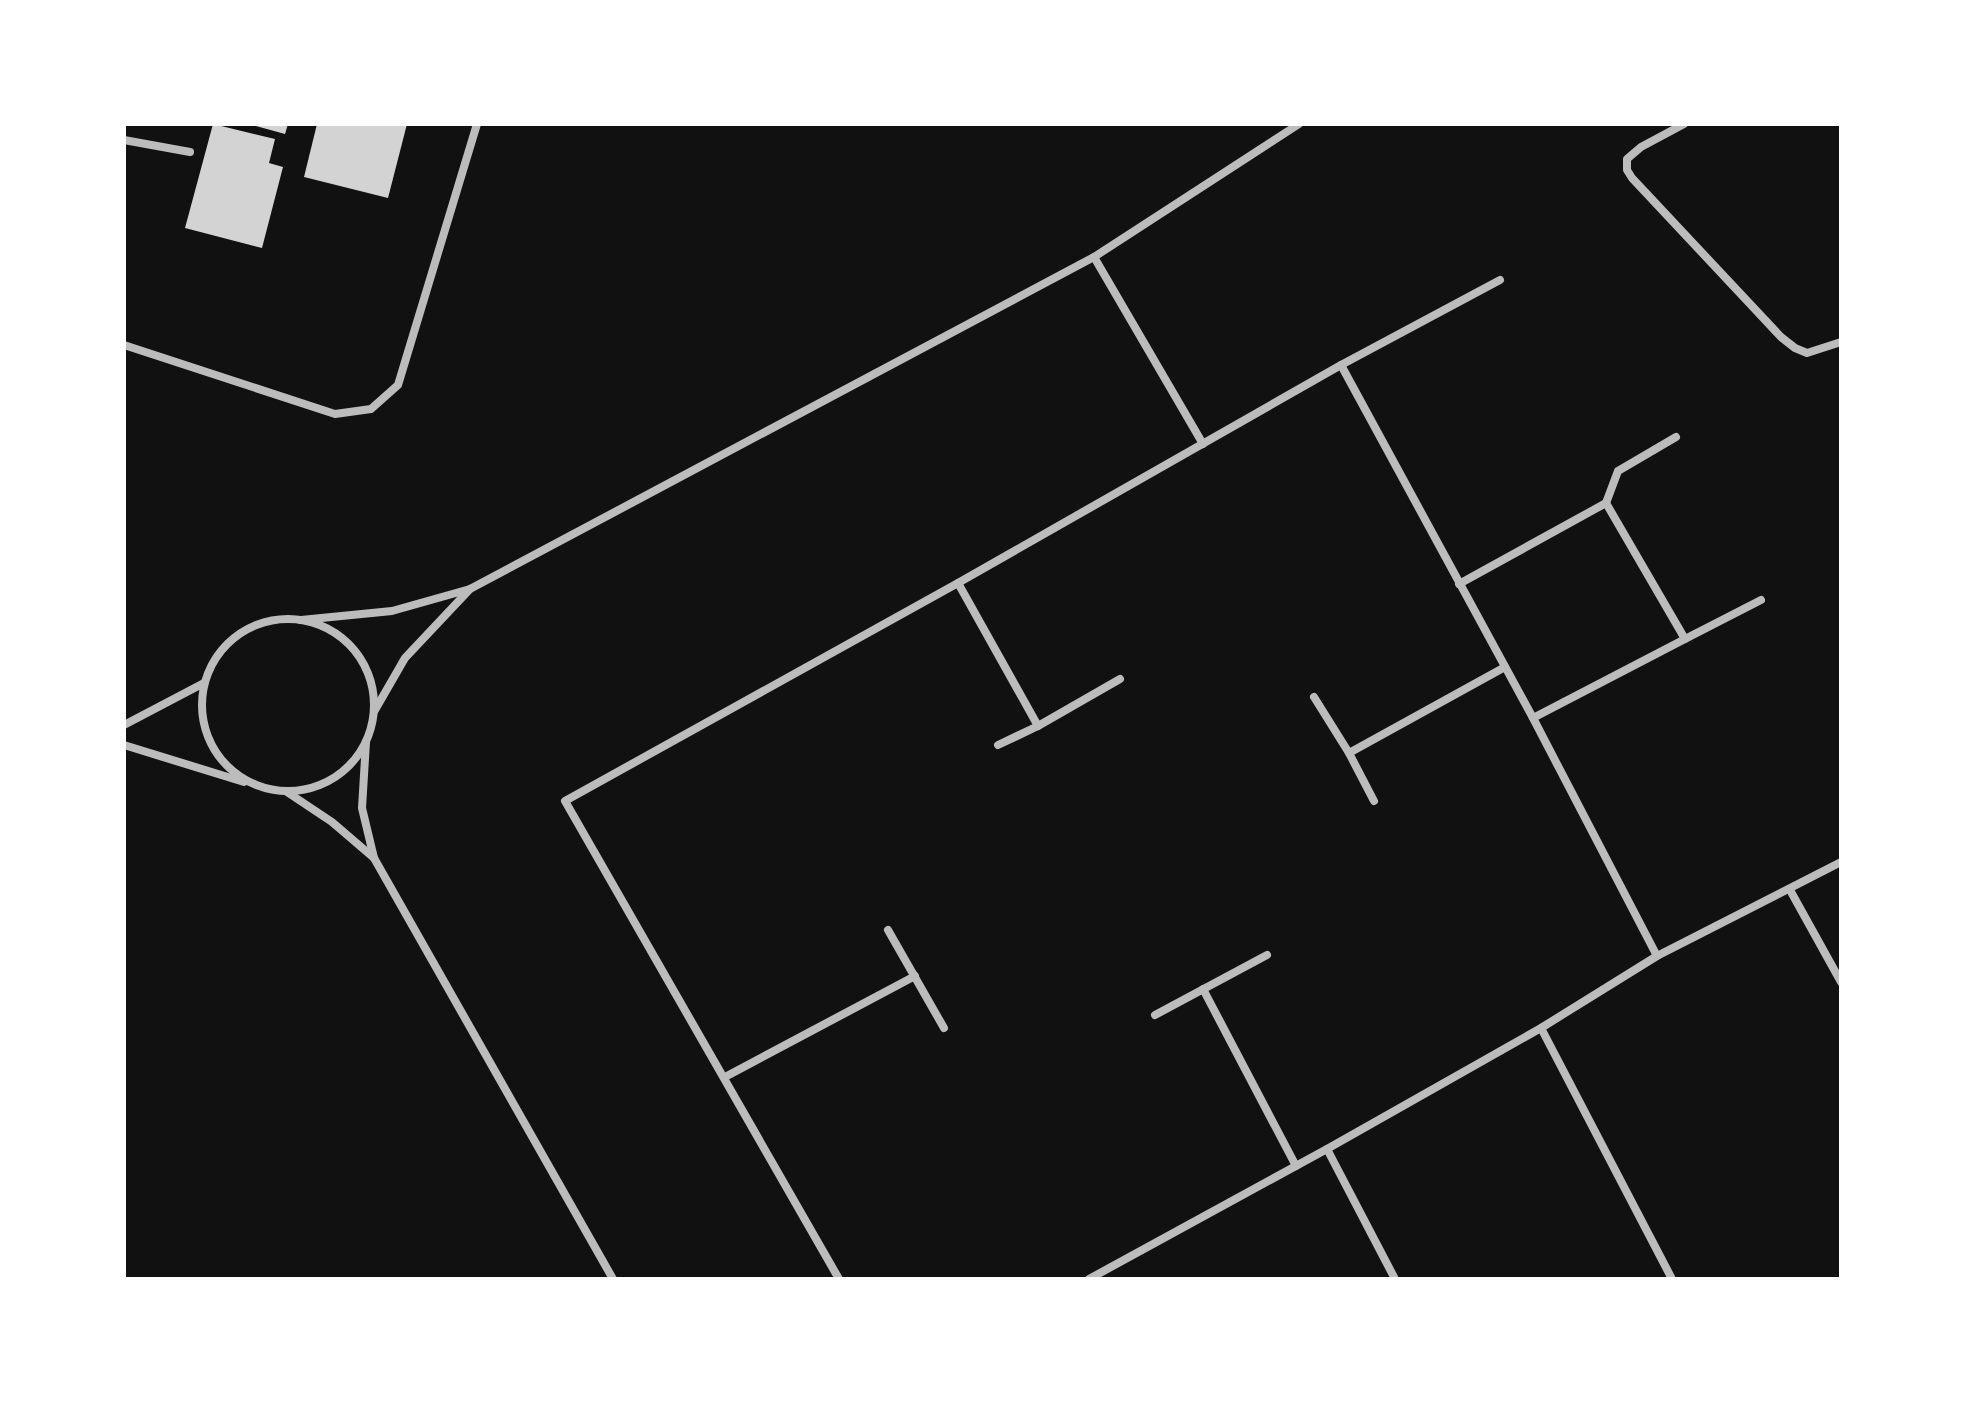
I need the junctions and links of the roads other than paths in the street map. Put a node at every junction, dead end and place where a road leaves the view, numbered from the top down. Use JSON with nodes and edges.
{"nodes":[{"id":1,"x":477,"y":124,"type":"edge"},
{"id":2,"x":1299,"y":124,"type":"edge"},
{"id":3,"x":1684,"y":124,"type":"edge"},
{"id":4,"x":124,"y":140,"type":"edge"},
{"id":5,"x":190,"y":152,"type":"dead end"},
{"id":6,"x":1094,"y":257,"type":"junction"},
{"id":7,"x":1500,"y":280,"type":"dead end"},
{"id":8,"x":1841,"y":342,"type":"edge"},
{"id":9,"x":124,"y":345,"type":"edge"},
{"id":10,"x":1341,"y":365,"type":"junction"},
{"id":11,"x":1676,"y":437,"type":"dead end"},
{"id":12,"x":1203,"y":444,"type":"junction"},
{"id":13,"x":1606,"y":503,"type":"junction"},
{"id":14,"x":958,"y":583,"type":"junction"},
{"id":15,"x":1459,"y":584,"type":"junction"},
{"id":16,"x":470,"y":589,"type":"junction"},
{"id":17,"x":1761,"y":600,"type":"dead end"},
{"id":18,"x":301,"y":620,"type":"junction"},
{"id":19,"x":1685,"y":639,"type":"junction"},
{"id":20,"x":1505,"y":667,"type":"junction"},
{"id":21,"x":1120,"y":679,"type":"dead end"},
{"id":22,"x":204,"y":683,"type":"junction"},
{"id":23,"x":1314,"y":697,"type":"dead end"},
{"id":24,"x":374,"y":710,"type":"junction"},
{"id":25,"x":1533,"y":718,"type":"junction"},
{"id":26,"x":124,"y":725,"type":"edge"},
{"id":27,"x":1038,"y":726,"type":"junction"},
{"id":28,"x":366,"y":742,"type":"junction"},
{"id":29,"x":124,"y":745,"type":"edge"},
{"id":30,"x":998,"y":745,"type":"dead end"},
{"id":31,"x":1349,"y":753,"type":"junction"},
{"id":32,"x":256,"y":786,"type":"junction"},
{"id":33,"x":287,"y":792,"type":"junction"},
{"id":34,"x":1374,"y":801,"type":"dead end"},
{"id":35,"x":374,"y":858,"type":"junction"},
{"id":36,"x":1841,"y":862,"type":"edge"},
{"id":37,"x":1790,"y":890,"type":"junction"},
{"id":38,"x":888,"y":930,"type":"dead end"},
{"id":39,"x":1267,"y":955,"type":"dead end"},
{"id":40,"x":1657,"y":956,"type":"junction"},
{"id":41,"x":915,"y":976,"type":"junction"},
{"id":42,"x":1841,"y":982,"type":"edge"},
{"id":43,"x":1203,"y":989,"type":"junction"},
{"id":44,"x":1155,"y":1015,"type":"dead end"},
{"id":45,"x":944,"y":1028,"type":"dead end"},
{"id":46,"x":1541,"y":1028,"type":"junction"},
{"id":47,"x":725,"y":1077,"type":"junction"},
{"id":48,"x":1327,"y":1149,"type":"junction"},
{"id":49,"x":1296,"y":1166,"type":"junction"},
{"id":50,"x":1109,"y":1269,"type":"junction"},
{"id":51,"x":613,"y":1279,"type":"edge"},
{"id":52,"x":839,"y":1279,"type":"edge"},
{"id":53,"x":1089,"y":1279,"type":"edge"},
{"id":54,"x":1115,"y":1279,"type":"edge"},
{"id":55,"x":1395,"y":1279,"type":"edge"},
{"id":56,"x":1672,"y":1279,"type":"edge"}],
"edges":[{"from":1,"to":9,"type":"street"},
{"from":2,"to":6,"type":"street"},
{"from":3,"to":8,"type":"street"},
{"from":4,"to":5,"type":"street"},
{"from":6,"to":12,"type":"street"},
{"from":6,"to":16,"type":"street"},
{"from":7,"to":10,"type":"street"},
{"from":10,"to":12,"type":"street"},
{"from":10,"to":15,"type":"street"},
{"from":11,"to":13,"type":"street"},
{"from":12,"to":14,"type":"street"},
{"from":13,"to":15,"type":"street"},
{"from":13,"to":19,"type":"street"},
{"from":14,"to":27,"type":"street"},
{"from":14,"to":47,"type":"street"},
{"from":15,"to":20,"type":"street"},
{"from":16,"to":18,"type":"street"},
{"from":16,"to":24,"type":"street"},
{"from":17,"to":19,"type":"street"},
{"from":18,"to":22,"type":"street"},
{"from":18,"to":24,"type":"street"},
{"from":19,"to":25,"type":"street"},
{"from":20,"to":25,"type":"street"},
{"from":20,"to":31,"type":"street"},
{"from":21,"to":27,"type":"street"},
{"from":22,"to":26,"type":"street"},
{"from":22,"to":32,"type":"street"},
{"from":23,"to":31,"type":"street"},
{"from":24,"to":28,"type":"street"},
{"from":25,"to":40,"type":"street"},
{"from":27,"to":30,"type":"street"},
{"from":28,"to":33,"type":"street"},
{"from":28,"to":35,"type":"street"},
{"from":29,"to":32,"type":"street"},
{"from":31,"to":34,"type":"street"},
{"from":32,"to":33,"type":"street"},
{"from":33,"to":35,"type":"street"},
{"from":35,"to":51,"type":"street"},
{"from":36,"to":37,"type":"street"},
{"from":37,"to":40,"type":"street"},
{"from":37,"to":42,"type":"street"},
{"from":38,"to":41,"type":"street"},
{"from":39,"to":43,"type":"street"},
{"from":40,"to":46,"type":"street"},
{"from":41,"to":45,"type":"street"},
{"from":41,"to":47,"type":"street"},
{"from":43,"to":44,"type":"street"},
{"from":43,"to":49,"type":"street"},
{"from":46,"to":48,"type":"street"},
{"from":46,"to":56,"type":"street"},
{"from":47,"to":52,"type":"street"},
{"from":48,"to":49,"type":"street"},
{"from":48,"to":55,"type":"street"},
{"from":49,"to":50,"type":"street"},
{"from":50,"to":53,"type":"street"},
{"from":50,"to":54,"type":"street"}]}
